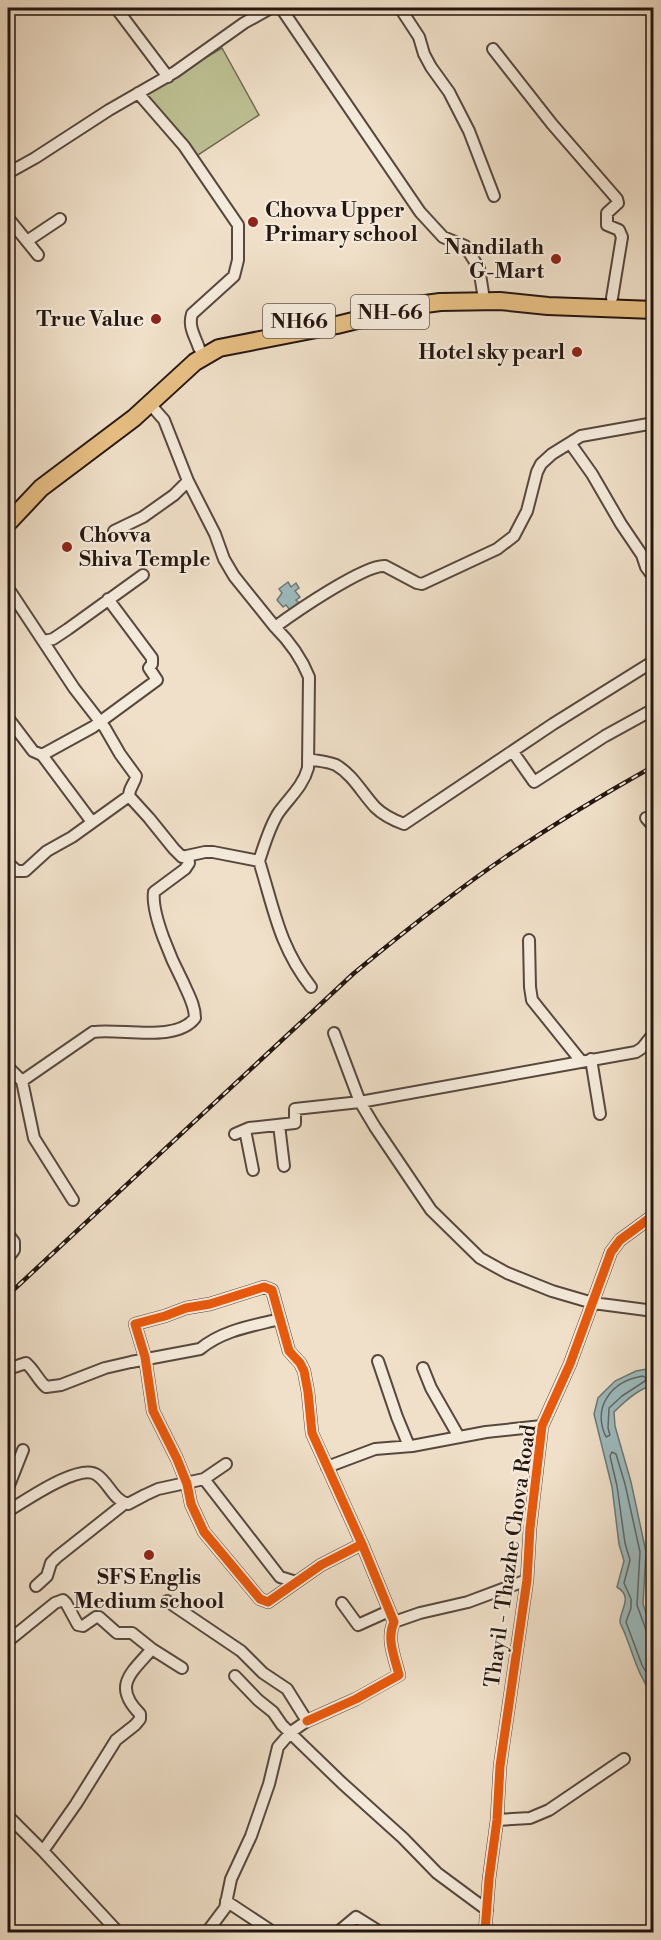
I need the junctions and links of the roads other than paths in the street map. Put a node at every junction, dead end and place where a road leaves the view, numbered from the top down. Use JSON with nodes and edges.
{"nodes":[{"id":1,"x":116,"y":8,"type":"edge"},
{"id":2,"x":271,"y":8,"type":"edge"},
{"id":3,"x":281,"y":8,"type":"edge"},
{"id":4,"x":400,"y":8,"type":"edge"},
{"id":5,"x":494,"y":49,"type":"dead end"},
{"id":6,"x":168,"y":77,"type":"junction"},
{"id":7,"x":138,"y":93,"type":"junction"},
{"id":8,"x":8,"y":173,"type":"edge"},
{"id":9,"x":494,"y":196,"type":"dead end"},
{"id":10,"x":8,"y":218,"type":"edge"},
{"id":11,"x":60,"y":219,"type":"dead end"},
{"id":12,"x":27,"y":242,"type":"junction"},
{"id":13,"x":38,"y":255,"type":"dead end"},
{"id":14,"x":483,"y":294,"type":"junction"},
{"id":15,"x":612,"y":298,"type":"junction"},
{"id":16,"x":654,"y":299,"type":"edge"},
{"id":17,"x":654,"y":310,"type":"edge"},
{"id":18,"x":199,"y":348,"type":"junction"},
{"id":19,"x":147,"y":402,"type":"junction"},
{"id":20,"x":654,"y":423,"type":"edge"},
{"id":21,"x":570,"y":443,"type":"junction"},
{"id":22,"x":188,"y":481,"type":"junction"},
{"id":23,"x":8,"y":513,"type":"edge"},
{"id":24,"x":8,"y":523,"type":"edge"},
{"id":25,"x":114,"y":531,"type":"dead end"},
{"id":26,"x":143,"y":575,"type":"dead end"},
{"id":27,"x":654,"y":578,"type":"edge"},
{"id":28,"x":8,"y":588,"type":"edge"},
{"id":29,"x":108,"y":599,"type":"junction"},
{"id":30,"x":275,"y":627,"type":"junction"},
{"id":31,"x":44,"y":641,"type":"junction"},
{"id":32,"x":654,"y":661,"type":"edge"},
{"id":33,"x":654,"y":709,"type":"edge"},
{"id":34,"x":8,"y":718,"type":"edge"},
{"id":35,"x":100,"y":722,"type":"junction"},
{"id":36,"x":513,"y":752,"type":"junction"},
{"id":37,"x":42,"y":755,"type":"junction"},
{"id":38,"x":308,"y":759,"type":"junction"},
{"id":39,"x":129,"y":796,"type":"junction"},
{"id":40,"x":92,"y":822,"type":"junction"},
{"id":41,"x":188,"y":857,"type":"junction"},
{"id":42,"x":259,"y":861,"type":"junction"},
{"id":43,"x":10,"y":870,"type":"edge"},
{"id":44,"x":529,"y":940,"type":"dead end"},
{"id":45,"x":311,"y":987,"type":"dead end"},
{"id":46,"x":334,"y":1033,"type":"dead end"},
{"id":47,"x":654,"y":1033,"type":"edge"},
{"id":48,"x":586,"y":1060,"type":"junction"},
{"id":49,"x":8,"y":1067,"type":"edge"},
{"id":50,"x":22,"y":1081,"type":"junction"},
{"id":51,"x":360,"y":1102,"type":"junction"},
{"id":52,"x":600,"y":1114,"type":"dead end"},
{"id":53,"x":279,"y":1125,"type":"junction"},
{"id":54,"x":284,"y":1166,"type":"dead end"},
{"id":55,"x":253,"y":1170,"type":"dead end"},
{"id":56,"x":73,"y":1200,"type":"dead end"},
{"id":57,"x":654,"y":1215,"type":"edge"},
{"id":58,"x":8,"y":1234,"type":"edge"},
{"id":59,"x":8,"y":1258,"type":"edge"},
{"id":60,"x":593,"y":1304,"type":"junction"},
{"id":61,"x":654,"y":1311,"type":"edge"},
{"id":62,"x":280,"y":1319,"type":"junction"},
{"id":63,"x":145,"y":1360,"type":"junction"},
{"id":64,"x":378,"y":1361,"type":"dead end"},
{"id":65,"x":423,"y":1368,"type":"dead end"},
{"id":66,"x":8,"y":1369,"type":"edge"},
{"id":67,"x":542,"y":1426,"type":"junction"},
{"id":68,"x":459,"y":1437,"type":"junction"},
{"id":69,"x":409,"y":1446,"type":"junction"},
{"id":70,"x":23,"y":1450,"type":"dead end"},
{"id":71,"x":226,"y":1464,"type":"dead end"},
{"id":72,"x":327,"y":1467,"type":"junction"},
{"id":73,"x":204,"y":1479,"type":"junction"},
{"id":74,"x":187,"y":1484,"type":"junction"},
{"id":75,"x":8,"y":1488,"type":"edge"},
{"id":76,"x":124,"y":1504,"type":"junction"},
{"id":77,"x":8,"y":1511,"type":"edge"},
{"id":78,"x":362,"y":1544,"type":"junction"},
{"id":79,"x":527,"y":1580,"type":"junction"},
{"id":80,"x":296,"y":1582,"type":"junction"},
{"id":81,"x":36,"y":1586,"type":"dead end"},
{"id":82,"x":167,"y":1601,"type":"dead end"},
{"id":83,"x":342,"y":1603,"type":"dead end"},
{"id":84,"x":389,"y":1611,"type":"junction"},
{"id":85,"x":394,"y":1622,"type":"junction"},
{"id":86,"x":8,"y":1641,"type":"edge"},
{"id":87,"x":152,"y":1649,"type":"junction"},
{"id":88,"x":182,"y":1668,"type":"dead end"},
{"id":89,"x":235,"y":1676,"type":"dead end"},
{"id":90,"x":308,"y":1721,"type":"junction"},
{"id":91,"x":291,"y":1732,"type":"junction"},
{"id":92,"x":624,"y":1759,"type":"dead end"},
{"id":93,"x":8,"y":1816,"type":"edge"},
{"id":94,"x":497,"y":1820,"type":"junction"},
{"id":95,"x":43,"y":1851,"type":"junction"},
{"id":96,"x":226,"y":1901,"type":"junction"},
{"id":97,"x":487,"y":1910,"type":"junction"},
{"id":98,"x":118,"y":1932,"type":"edge"},
{"id":99,"x":207,"y":1932,"type":"edge"},
{"id":100,"x":273,"y":1932,"type":"edge"},
{"id":101,"x":338,"y":1932,"type":"edge"},
{"id":102,"x":380,"y":1932,"type":"edge"},
{"id":103,"x":485,"y":1932,"type":"edge"}],
"edges":[{"from":1,"to":6,"type":"street"},
{"from":2,"to":6,"type":"street"},
{"from":3,"to":14,"type":"street"},
{"from":4,"to":9,"type":"street"},
{"from":5,"to":15,"type":"street"},
{"from":6,"to":7,"type":"street"},
{"from":7,"to":8,"type":"street"},
{"from":7,"to":18,"type":"street"},
{"from":10,"to":12,"type":"street"},
{"from":11,"to":12,"type":"street"},
{"from":12,"to":13,"type":"street"},
{"from":14,"to":15,"type":"highway","number":"NH66"},
{"from":14,"to":18,"type":"highway","number":"NH66"},
{"from":15,"to":16,"type":"highway","number":"NH66"},
{"from":17,"to":19,"type":"highway","number":"NH-66"},
{"from":18,"to":19,"type":"highway","number":"NH66"},
{"from":19,"to":22,"type":"street"},
{"from":19,"to":23,"type":"highway","number":"NH66"},
{"from":19,"to":24,"type":"highway","number":"NH-66"},
{"from":20,"to":21,"type":"street"},
{"from":21,"to":27,"type":"street"},
{"from":21,"to":30,"type":"street"},
{"from":22,"to":25,"type":"street"},
{"from":22,"to":30,"type":"street"},
{"from":26,"to":29,"type":"street"},
{"from":28,"to":31,"type":"street"},
{"from":29,"to":31,"type":"street"},
{"from":29,"to":35,"type":"street"},
{"from":30,"to":38,"type":"street"},
{"from":31,"to":35,"type":"street"},
{"from":32,"to":36,"type":"street"},
{"from":33,"to":36,"type":"street"},
{"from":34,"to":37,"type":"street"},
{"from":35,"to":37,"type":"street"},
{"from":35,"to":39,"type":"street"},
{"from":36,"to":38,"type":"street"},
{"from":37,"to":40,"type":"street"},
{"from":38,"to":42,"type":"street"},
{"from":39,"to":40,"type":"street"},
{"from":39,"to":41,"type":"street"},
{"from":40,"to":43,"type":"street"},
{"from":41,"to":42,"type":"street"},
{"from":41,"to":50,"type":"street"},
{"from":42,"to":45,"type":"street"},
{"from":44,"to":48,"type":"street"},
{"from":46,"to":51,"type":"street"},
{"from":47,"to":48,"type":"street"},
{"from":48,"to":51,"type":"street"},
{"from":48,"to":52,"type":"street"},
{"from":49,"to":50,"type":"street"},
{"from":50,"to":56,"type":"street"},
{"from":51,"to":53,"type":"street"},
{"from":51,"to":60,"type":"street"},
{"from":53,"to":54,"type":"street"},
{"from":53,"to":55,"type":"street"},
{"from":57,"to":60,"type":"street","name":"Thayil - Thazhe Chova Road"},
{"from":58,"to":59,"type":"street"},
{"from":60,"to":61,"type":"street"},
{"from":60,"to":67,"type":"street","name":"Thayil - Thazhe Chova Road"},
{"from":62,"to":63,"type":"street"},
{"from":62,"to":63,"type":"street"},
{"from":62,"to":72,"type":"street"},
{"from":63,"to":66,"type":"street"},
{"from":63,"to":74,"type":"street"},
{"from":64,"to":69,"type":"street"},
{"from":65,"to":68,"type":"street"},
{"from":67,"to":68,"type":"street"},
{"from":67,"to":79,"type":"street","name":"Thayil - Thazhe Chova Road"},
{"from":68,"to":69,"type":"street"},
{"from":69,"to":72,"type":"street"},
{"from":70,"to":75,"type":"street"},
{"from":71,"to":73,"type":"street"},
{"from":72,"to":78,"type":"street"},
{"from":73,"to":74,"type":"street"},
{"from":73,"to":80,"type":"street"},
{"from":74,"to":76,"type":"street"},
{"from":74,"to":80,"type":"street"},
{"from":76,"to":77,"type":"street"},
{"from":76,"to":81,"type":"street"},
{"from":78,"to":80,"type":"street"},
{"from":78,"to":84,"type":"street"},
{"from":79,"to":85,"type":"street"},
{"from":79,"to":94,"type":"street","name":"Thayil - Thazhe Chova Road"},
{"from":82,"to":90,"type":"street"},
{"from":83,"to":84,"type":"street"},
{"from":84,"to":85,"type":"street"},
{"from":85,"to":90,"type":"street"},
{"from":86,"to":87,"type":"street"},
{"from":87,"to":88,"type":"street"},
{"from":87,"to":95,"type":"street"},
{"from":89,"to":91,"type":"street"},
{"from":90,"to":91,"type":"street"},
{"from":91,"to":96,"type":"street"},
{"from":91,"to":97,"type":"street"},
{"from":92,"to":94,"type":"street"},
{"from":93,"to":95,"type":"street"},
{"from":94,"to":97,"type":"street","name":"Thayil - Thazhe Chova Road"},
{"from":95,"to":98,"type":"street"},
{"from":96,"to":99,"type":"street"},
{"from":96,"to":100,"type":"street"},
{"from":97,"to":103,"type":"street","name":"Thayil - Thazhe Chova Road"},
{"from":101,"to":102,"type":"street"}]}
